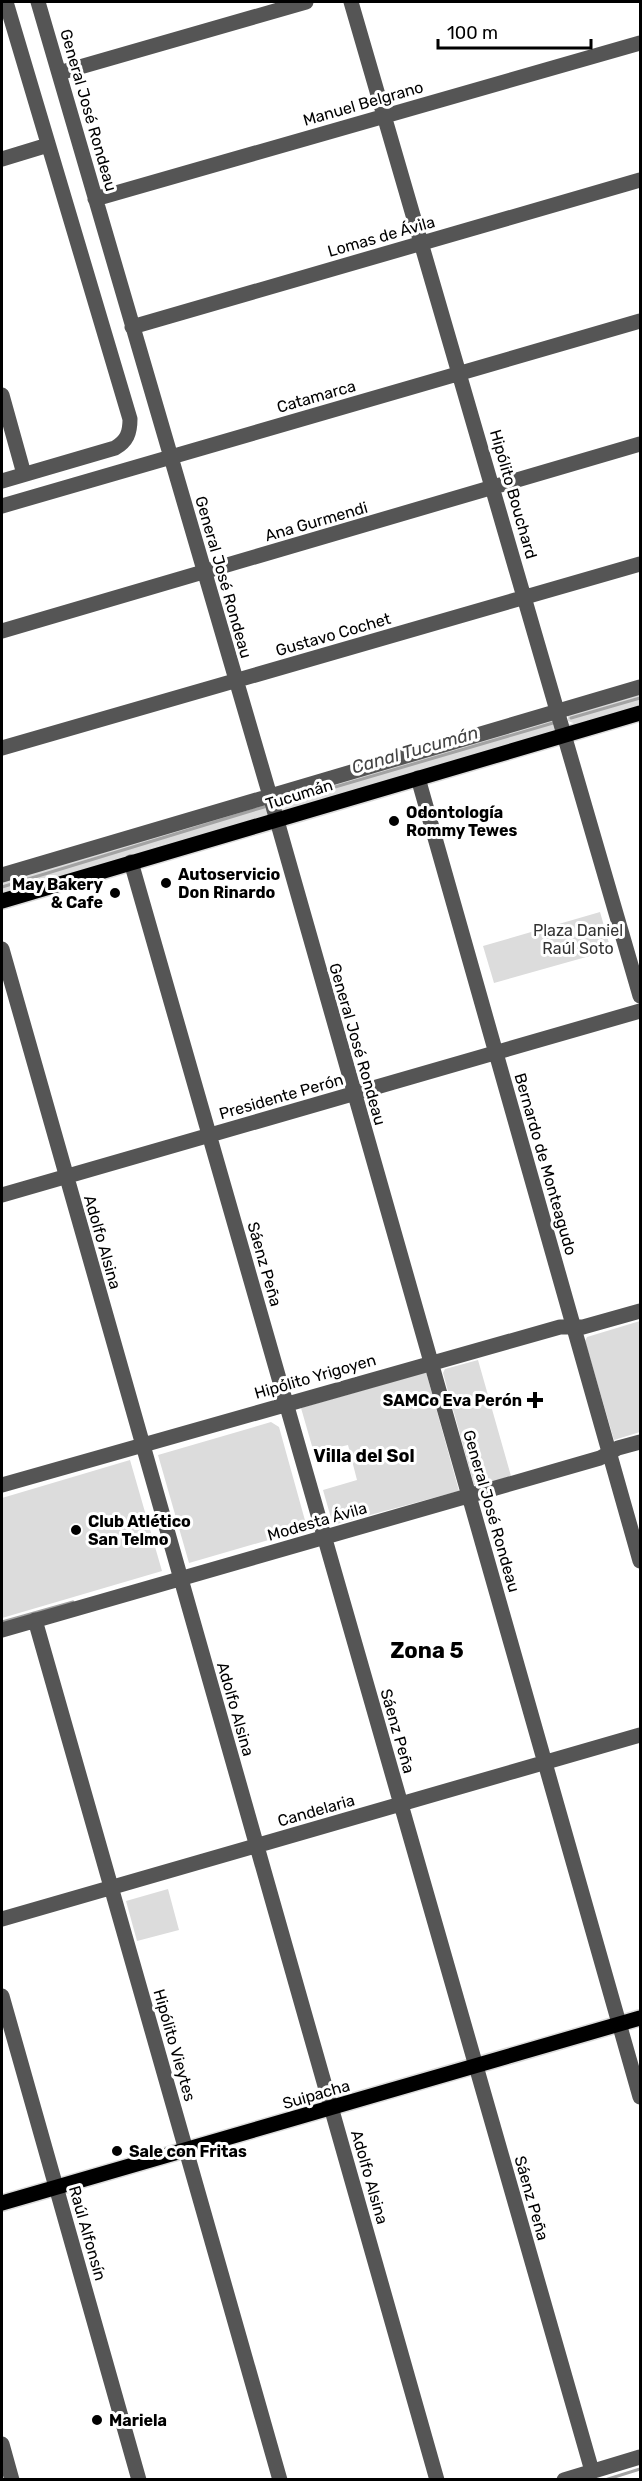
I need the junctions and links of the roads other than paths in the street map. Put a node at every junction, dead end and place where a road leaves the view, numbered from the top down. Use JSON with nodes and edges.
{"nodes":[{"id":1,"x":6,"y":2,"type":"edge"},
{"id":2,"x":38,"y":2,"type":"edge"},
{"id":3,"x":306,"y":2,"type":"edge"},
{"id":4,"x":351,"y":2,"type":"edge"},
{"id":5,"x":640,"y":43,"type":"edge"},
{"id":6,"x":59,"y":73,"type":"junction"},
{"id":7,"x":385,"y":116,"type":"junction"},
{"id":8,"x":48,"y":145,"type":"junction"},
{"id":9,"x":2,"y":159,"type":"edge"},
{"id":10,"x":640,"y":180,"type":"edge"},
{"id":11,"x":95,"y":199,"type":"junction"},
{"id":12,"x":422,"y":243,"type":"junction"},
{"id":13,"x":640,"y":321,"type":"edge"},
{"id":14,"x":132,"y":327,"type":"junction"},
{"id":15,"x":460,"y":373,"type":"junction"},
{"id":16,"x":2,"y":396,"type":"edge"},
{"id":17,"x":640,"y":444,"type":"edge"},
{"id":18,"x":170,"y":458,"type":"junction"},
{"id":19,"x":24,"y":474,"type":"junction"},
{"id":20,"x":2,"y":481,"type":"edge"},
{"id":21,"x":493,"y":488,"type":"junction"},
{"id":22,"x":2,"y":506,"type":"edge"},
{"id":23,"x":640,"y":564,"type":"edge"},
{"id":24,"x":204,"y":572,"type":"junction"},
{"id":25,"x":525,"y":597,"type":"junction"},
{"id":26,"x":2,"y":631,"type":"edge"},
{"id":27,"x":236,"y":681,"type":"junction"},
{"id":28,"x":640,"y":687,"type":"edge"},
{"id":29,"x":558,"y":712,"type":"junction"},
{"id":30,"x":640,"y":713,"type":"edge"},
{"id":31,"x":565,"y":734,"type":"junction"},
{"id":32,"x":2,"y":748,"type":"edge"},
{"id":33,"x":418,"y":778,"type":"junction"},
{"id":34,"x":270,"y":796,"type":"junction"},
{"id":35,"x":277,"y":820,"type":"junction"},
{"id":36,"x":131,"y":862,"type":"junction"},
{"id":37,"x":2,"y":875,"type":"edge"},
{"id":38,"x":2,"y":901,"type":"edge"},
{"id":39,"x":2,"y":949,"type":"edge"},
{"id":40,"x":640,"y":996,"type":"edge"},
{"id":41,"x":640,"y":1011,"type":"edge"},
{"id":42,"x":495,"y":1053,"type":"junction"},
{"id":43,"x":354,"y":1094,"type":"junction"},
{"id":44,"x":209,"y":1135,"type":"junction"},
{"id":45,"x":66,"y":1176,"type":"junction"},
{"id":46,"x":2,"y":1195,"type":"edge"},
{"id":47,"x":640,"y":1311,"type":"edge"},
{"id":48,"x":574,"y":1327,"type":"junction"},
{"id":49,"x":430,"y":1362,"type":"junction"},
{"id":50,"x":286,"y":1404,"type":"junction"},
{"id":51,"x":640,"y":1442,"type":"edge"},
{"id":52,"x":142,"y":1445,"type":"junction"},
{"id":53,"x":610,"y":1453,"type":"junction"},
{"id":54,"x":2,"y":1485,"type":"edge"},
{"id":55,"x":469,"y":1496,"type":"junction"},
{"id":56,"x":324,"y":1537,"type":"junction"},
{"id":57,"x":640,"y":1561,"type":"edge"},
{"id":58,"x":180,"y":1579,"type":"junction"},
{"id":59,"x":35,"y":1620,"type":"junction"},
{"id":60,"x":2,"y":1630,"type":"edge"},
{"id":61,"x":640,"y":1736,"type":"edge"},
{"id":62,"x":545,"y":1763,"type":"junction"},
{"id":63,"x":400,"y":1804,"type":"junction"},
{"id":64,"x":256,"y":1846,"type":"junction"},
{"id":65,"x":111,"y":1888,"type":"junction"},
{"id":66,"x":2,"y":1919,"type":"edge"},
{"id":67,"x":2,"y":1996,"type":"edge"},
{"id":68,"x":640,"y":2018,"type":"edge"},
{"id":69,"x":620,"y":2024,"type":"junction"},
{"id":70,"x":476,"y":2066,"type":"junction"},
{"id":71,"x":640,"y":2097,"type":"edge"},
{"id":72,"x":331,"y":2108,"type":"junction"},
{"id":73,"x":186,"y":2150,"type":"junction"},
{"id":74,"x":56,"y":2188,"type":"junction"},
{"id":75,"x":2,"y":2204,"type":"edge"},
{"id":76,"x":2,"y":2444,"type":"edge"},
{"id":77,"x":640,"y":2457,"type":"edge"},
{"id":78,"x":592,"y":2471,"type":"junction"},
{"id":79,"x":12,"y":2480,"type":"edge"},
{"id":80,"x":139,"y":2480,"type":"edge"},
{"id":81,"x":280,"y":2480,"type":"edge"},
{"id":82,"x":437,"y":2480,"type":"edge"},
{"id":83,"x":564,"y":2480,"type":"edge"}],
"edges":[{"from":1,"to":8,"type":"street"},
{"from":2,"to":6,"type":"street","name":"General José Rondeau"},
{"from":3,"to":6,"type":"street"},
{"from":4,"to":7,"type":"street","name":"Hipólito Bouchard"},
{"from":5,"to":7,"type":"street","name":"Manuel Belgrano"},
{"from":6,"to":11,"type":"street","name":"General José Rondeau"},
{"from":7,"to":11,"type":"street","name":"Manuel Belgrano"},
{"from":7,"to":12,"type":"street","name":"Hipólito Bouchard"},
{"from":8,"to":9,"type":"street"},
{"from":8,"to":19,"type":"street"},
{"from":10,"to":12,"type":"street","name":"Lomas de Ávila"},
{"from":11,"to":14,"type":"street","name":"General José Rondeau"},
{"from":12,"to":14,"type":"street","name":"Lomas de Ávila"},
{"from":12,"to":15,"type":"street","name":"Hipólito Bouchard"},
{"from":13,"to":15,"type":"street","name":"Catamarca"},
{"from":14,"to":18,"type":"street","name":"General José Rondeau"},
{"from":15,"to":18,"type":"street","name":"Catamarca"},
{"from":15,"to":21,"type":"street","name":"Hipólito Bouchard"},
{"from":16,"to":19,"type":"street"},
{"from":17,"to":21,"type":"street","name":"Ana Gurmendi"},
{"from":18,"to":22,"type":"street","name":"Catamarca"},
{"from":18,"to":24,"type":"street","name":"General José Rondeau"},
{"from":19,"to":20,"type":"street"},
{"from":21,"to":24,"type":"street","name":"Ana Gurmendi"},
{"from":21,"to":25,"type":"street","name":"Hipólito Bouchard"},
{"from":23,"to":25,"type":"street","name":"Gustavo Cochet"},
{"from":24,"to":26,"type":"street","name":"Ana Gurmendi"},
{"from":24,"to":27,"type":"street","name":"General José Rondeau"},
{"from":25,"to":27,"type":"street","name":"Gustavo Cochet"},
{"from":25,"to":29,"type":"street","name":"Hipólito Bouchard"},
{"from":27,"to":32,"type":"street","name":"Gustavo Cochet"},
{"from":27,"to":34,"type":"street","name":"General José Rondeau"},
{"from":28,"to":29,"type":"street","name":"Tucumán"},
{"from":29,"to":31,"type":"street","name":"Hipólito Bouchard"},
{"from":29,"to":34,"type":"street","name":"Tucumán"},
{"from":30,"to":31,"type":"main road","name":"Tucumán"},
{"from":31,"to":33,"type":"main road","name":"Tucumán"},
{"from":31,"to":40,"type":"street","name":"Hipólito Bouchard"},
{"from":33,"to":35,"type":"main road","name":"Tucumán"},
{"from":33,"to":42,"type":"street","name":"Bernardo de Monteagudo"},
{"from":34,"to":35,"type":"street","name":"General José Rondeau"},
{"from":34,"to":37,"type":"street","name":"Tucumán"},
{"from":35,"to":36,"type":"main road","name":"Tucumán"},
{"from":35,"to":43,"type":"street","name":"General José Rondeau"},
{"from":36,"to":38,"type":"main road","name":"Tucumán"},
{"from":36,"to":44,"type":"street","name":"Sáenz Peña"},
{"from":39,"to":45,"type":"street","name":"Adolfo Alsina"},
{"from":41,"to":42,"type":"street","name":"Presidente Perón"},
{"from":42,"to":43,"type":"street","name":"Presidente Perón"},
{"from":42,"to":48,"type":"street","name":"Bernardo de Monteagudo"},
{"from":43,"to":44,"type":"street","name":"Presidente Perón"},
{"from":43,"to":49,"type":"street","name":"General José Rondeau"},
{"from":44,"to":45,"type":"street","name":"Presidente Perón"},
{"from":44,"to":50,"type":"street","name":"Sáenz Peña"},
{"from":45,"to":46,"type":"street","name":"Presidente Perón"},
{"from":45,"to":52,"type":"street","name":"Adolfo Alsina"},
{"from":47,"to":48,"type":"street","name":"Hipólito Yrigoyen"},
{"from":48,"to":49,"type":"street","name":"Hipólito Yrigoyen"},
{"from":48,"to":53,"type":"street","name":"Bernardo de Monteagudo"},
{"from":49,"to":50,"type":"street","name":"Hipólito Yrigoyen"},
{"from":49,"to":55,"type":"street","name":"General José Rondeau"},
{"from":50,"to":52,"type":"street","name":"Hipólito Yrigoyen"},
{"from":50,"to":56,"type":"street","name":"Sáenz Peña"},
{"from":51,"to":53,"type":"street","name":"Modesta Ávila"},
{"from":52,"to":54,"type":"street","name":"Hipólito Yrigoyen"},
{"from":52,"to":58,"type":"street","name":"Adolfo Alsina"},
{"from":53,"to":55,"type":"street","name":"Modesta Ávila"},
{"from":53,"to":57,"type":"street","name":"Bernardo de Monteagudo"},
{"from":55,"to":56,"type":"street","name":"Modesta Ávila"},
{"from":55,"to":62,"type":"street","name":"General José Rondeau"},
{"from":56,"to":58,"type":"street","name":"Modesta Ávila"},
{"from":56,"to":63,"type":"street","name":"Sáenz Peña"},
{"from":58,"to":59,"type":"street","name":"Modesta Ávila"},
{"from":58,"to":64,"type":"street","name":"Adolfo Alsina"},
{"from":59,"to":60,"type":"street","name":"Modesta Ávila"},
{"from":59,"to":65,"type":"street","name":"Hipólito Vieytes"},
{"from":61,"to":62,"type":"street","name":"Candelaria"},
{"from":62,"to":63,"type":"street","name":"Candelaria"},
{"from":62,"to":69,"type":"street","name":"General José Rondeau"},
{"from":63,"to":64,"type":"street","name":"Candelaria"},
{"from":63,"to":70,"type":"street","name":"Sáenz Peña"},
{"from":64,"to":65,"type":"street","name":"Candelaria"},
{"from":64,"to":72,"type":"street","name":"Adolfo Alsina"},
{"from":65,"to":66,"type":"street","name":"Candelaria"},
{"from":65,"to":73,"type":"street","name":"Hipólito Vieytes"},
{"from":67,"to":74,"type":"street","name":"Raúl Alfonsín"},
{"from":68,"to":69,"type":"main road","name":"Suipacha"},
{"from":69,"to":70,"type":"main road","name":"Suipacha"},
{"from":69,"to":71,"type":"street","name":"General José Rondeau"},
{"from":70,"to":72,"type":"main road","name":"Suipacha"},
{"from":70,"to":78,"type":"street","name":"Sáenz Peña"},
{"from":72,"to":73,"type":"main road","name":"Suipacha"},
{"from":72,"to":82,"type":"street","name":"Adolfo Alsina"},
{"from":73,"to":74,"type":"main road","name":"Suipacha"},
{"from":73,"to":81,"type":"street","name":"Hipólito Vieytes"},
{"from":74,"to":75,"type":"main road","name":"Suipacha"},
{"from":74,"to":80,"type":"street","name":"Raúl Alfonsín"},
{"from":76,"to":79,"type":"street"},
{"from":77,"to":78,"type":"street"},
{"from":78,"to":83,"type":"street"}]}
